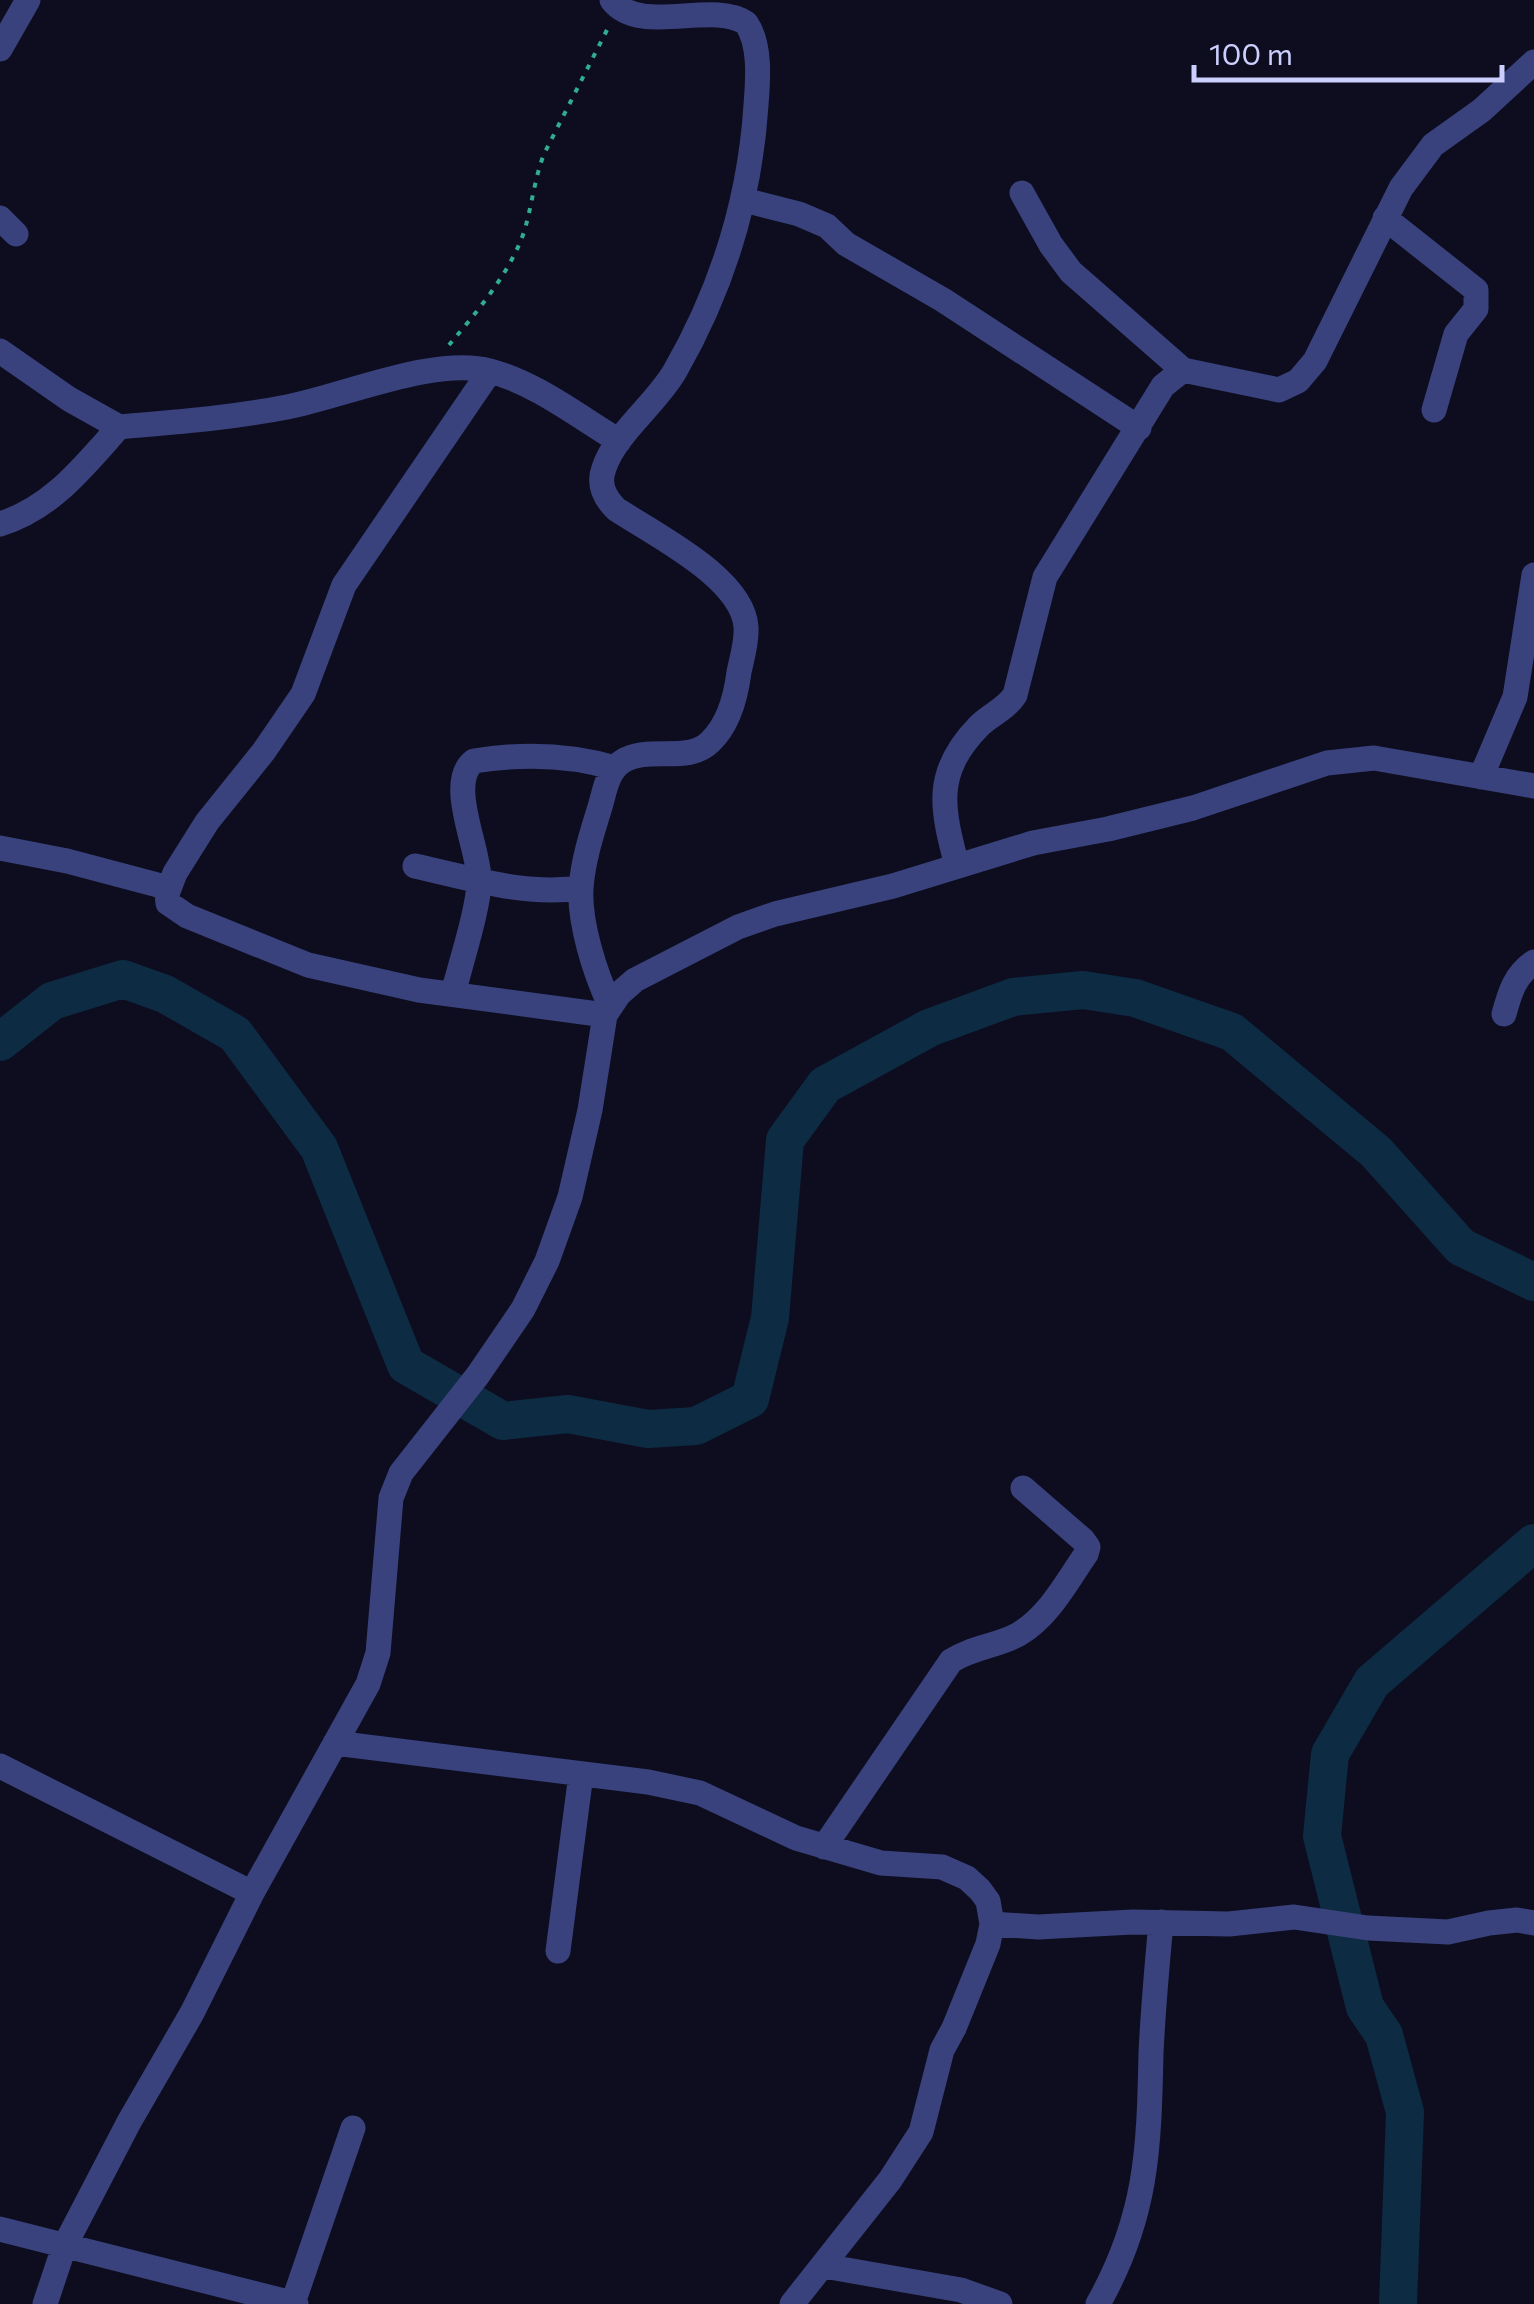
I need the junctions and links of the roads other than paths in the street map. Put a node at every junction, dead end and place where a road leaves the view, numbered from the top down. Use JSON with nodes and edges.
{"nodes":[{"id":1,"x":28,"y":0,"type":"edge"},
{"id":2,"x":615,"y":3,"type":"edge"},
{"id":3,"x":0,"y":49,"type":"edge"},
{"id":4,"x":1534,"y":62,"type":"edge"},
{"id":5,"x":1022,"y":193,"type":"dead end"},
{"id":6,"x":744,"y":200,"type":"junction"},
{"id":7,"x":1385,"y":218,"type":"junction"},
{"id":8,"x":0,"y":352,"type":"edge"},
{"id":9,"x":1183,"y":370,"type":"junction"},
{"id":10,"x":490,"y":371,"type":"junction"},
{"id":11,"x":1434,"y":410,"type":"dead end"},
{"id":12,"x":118,"y":427,"type":"junction"},
{"id":13,"x":1139,"y":428,"type":"junction"},
{"id":14,"x":619,"y":441,"type":"junction"},
{"id":15,"x":0,"y":524,"type":"edge"},
{"id":16,"x":1534,"y":574,"type":"edge"},
{"id":17,"x":615,"y":768,"type":"junction"},
{"id":18,"x":1481,"y":777,"type":"junction"},
{"id":19,"x":1534,"y":786,"type":"edge"},
{"id":20,"x":0,"y":848,"type":"edge"},
{"id":21,"x":415,"y":866,"type":"dead end"},
{"id":22,"x":957,"y":866,"type":"junction"},
{"id":23,"x":480,"y":882,"type":"junction"},
{"id":24,"x":169,"y":888,"type":"junction"},
{"id":25,"x":581,"y":888,"type":"junction"},
{"id":26,"x":1534,"y":962,"type":"edge"},
{"id":27,"x":454,"y":994,"type":"junction"},
{"id":28,"x":607,"y":1010,"type":"junction"},
{"id":29,"x":1504,"y":1014,"type":"dead end"},
{"id":30,"x":1024,"y":1488,"type":"dead end"},
{"id":31,"x":335,"y":1743,"type":"junction"},
{"id":32,"x":0,"y":1766,"type":"edge"},
{"id":33,"x":581,"y":1774,"type":"junction"},
{"id":34,"x":824,"y":1847,"type":"junction"},
{"id":35,"x":252,"y":1893,"type":"junction"},
{"id":36,"x":1161,"y":1922,"type":"junction"},
{"id":37,"x":1534,"y":1923,"type":"edge"},
{"id":38,"x":992,"y":1924,"type":"junction"},
{"id":39,"x":558,"y":1950,"type":"dead end"},
{"id":40,"x":353,"y":2128,"type":"dead end"},
{"id":41,"x":0,"y":2229,"type":"edge"},
{"id":42,"x":64,"y":2247,"type":"junction"},
{"id":43,"x":824,"y":2266,"type":"junction"},
{"id":44,"x":45,"y":2304,"type":"edge"},
{"id":45,"x":294,"y":2304,"type":"edge"},
{"id":46,"x":792,"y":2304,"type":"edge"},
{"id":47,"x":1000,"y":2304,"type":"edge"},
{"id":48,"x":1098,"y":2304,"type":"edge"}],
"edges":[{"from":1,"to":3,"type":"street"},
{"from":2,"to":6,"type":"street"},
{"from":4,"to":7,"type":"street"},
{"from":5,"to":9,"type":"street"},
{"from":6,"to":13,"type":"street"},
{"from":6,"to":14,"type":"street"},
{"from":7,"to":9,"type":"street"},
{"from":7,"to":11,"type":"street"},
{"from":8,"to":12,"type":"street"},
{"from":9,"to":13,"type":"street"},
{"from":10,"to":12,"type":"street"},
{"from":10,"to":14,"type":"street"},
{"from":10,"to":24,"type":"street"},
{"from":12,"to":15,"type":"street"},
{"from":13,"to":22,"type":"street"},
{"from":14,"to":17,"type":"street"},
{"from":16,"to":18,"type":"street"},
{"from":17,"to":23,"type":"street"},
{"from":17,"to":25,"type":"street"},
{"from":18,"to":19,"type":"street"},
{"from":18,"to":22,"type":"street"},
{"from":20,"to":24,"type":"street"},
{"from":21,"to":23,"type":"street"},
{"from":22,"to":28,"type":"street"},
{"from":23,"to":25,"type":"street"},
{"from":23,"to":27,"type":"street"},
{"from":24,"to":27,"type":"street"},
{"from":25,"to":28,"type":"street"},
{"from":26,"to":29,"type":"street"},
{"from":27,"to":28,"type":"street"},
{"from":28,"to":31,"type":"street"},
{"from":30,"to":34,"type":"street"},
{"from":31,"to":33,"type":"street"},
{"from":31,"to":35,"type":"street"},
{"from":32,"to":35,"type":"street"},
{"from":33,"to":34,"type":"street"},
{"from":33,"to":39,"type":"street"},
{"from":34,"to":38,"type":"street"},
{"from":35,"to":42,"type":"street"},
{"from":36,"to":37,"type":"street"},
{"from":36,"to":38,"type":"street"},
{"from":36,"to":48,"type":"street"},
{"from":38,"to":43,"type":"street"},
{"from":40,"to":45,"type":"street"},
{"from":41,"to":42,"type":"street"},
{"from":42,"to":44,"type":"street"},
{"from":42,"to":45,"type":"street"},
{"from":43,"to":46,"type":"street"},
{"from":43,"to":47,"type":"street"}]}
